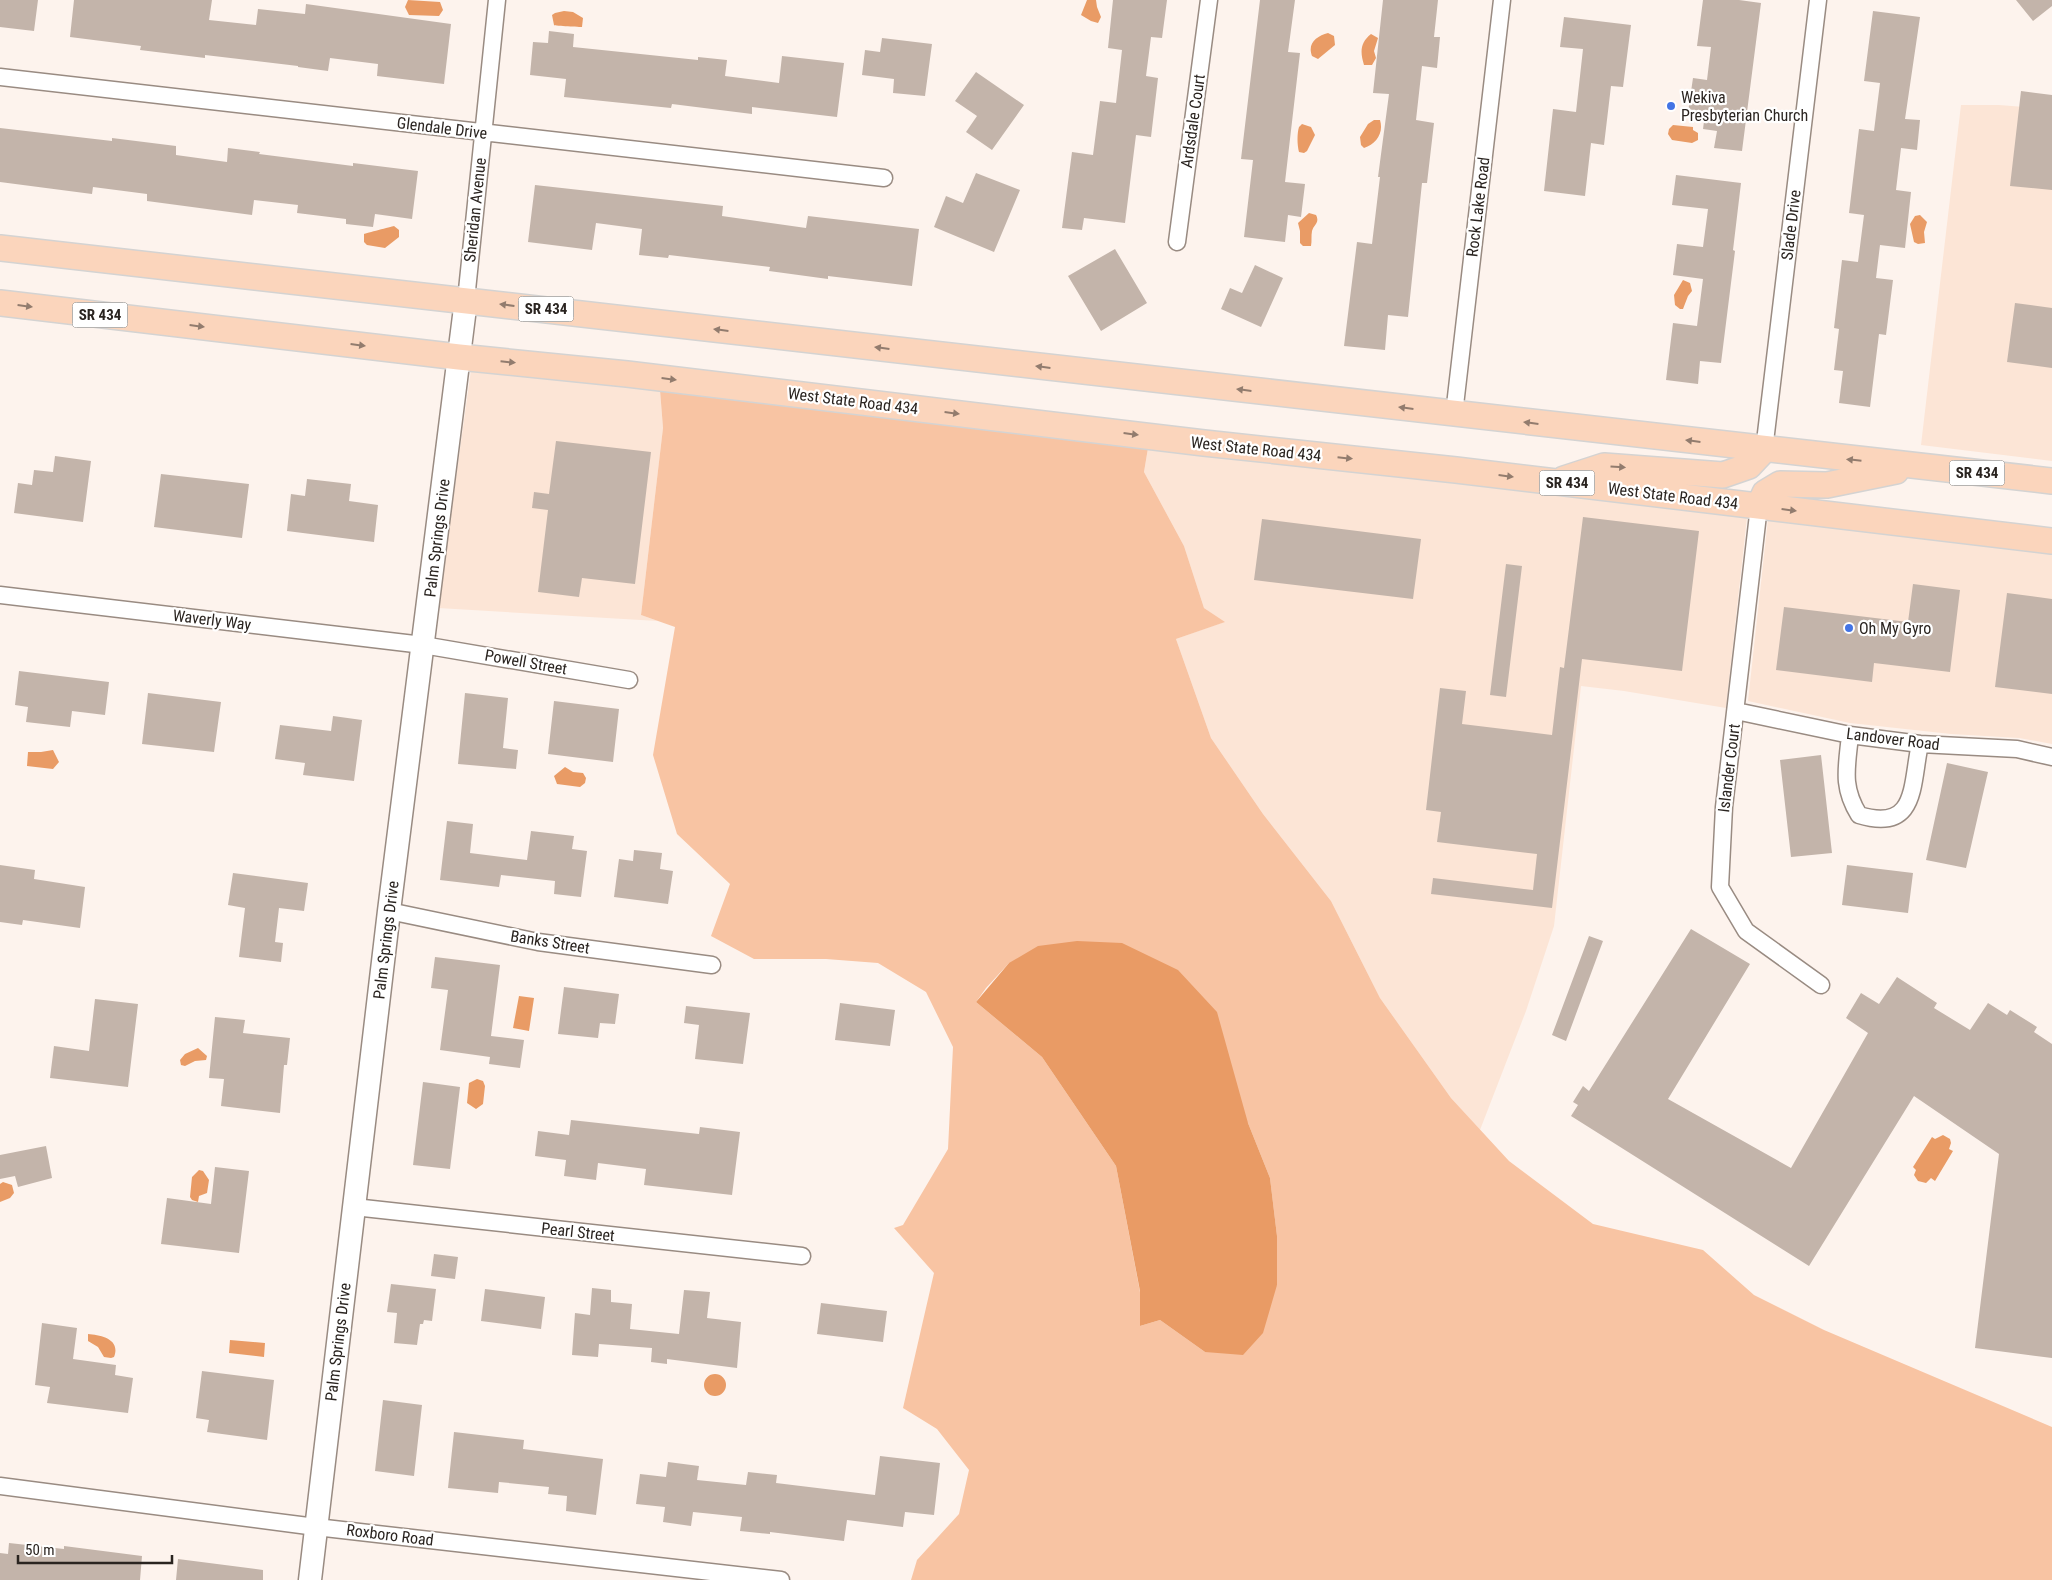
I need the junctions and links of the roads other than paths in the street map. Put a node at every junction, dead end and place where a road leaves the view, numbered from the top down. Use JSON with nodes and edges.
{"nodes":[{"id":1,"x":497,"y":0,"type":"edge"},
{"id":2,"x":1209,"y":0,"type":"edge"},
{"id":3,"x":1502,"y":0,"type":"edge"},
{"id":4,"x":1818,"y":0,"type":"edge"},
{"id":5,"x":0,"y":77,"type":"edge"},
{"id":6,"x":482,"y":133,"type":"junction"},
{"id":7,"x":884,"y":178,"type":"dead end"},
{"id":8,"x":1177,"y":242,"type":"dead end"},
{"id":9,"x":0,"y":248,"type":"edge"},
{"id":10,"x":466,"y":300,"type":"junction"},
{"id":11,"x":0,"y":303,"type":"edge"},
{"id":12,"x":459,"y":357,"type":"junction"},
{"id":13,"x":1454,"y":414,"type":"junction"},
{"id":14,"x":1764,"y":450,"type":"junction"},
{"id":15,"x":1920,"y":467,"type":"junction"},
{"id":16,"x":2052,"y":481,"type":"edge"},
{"id":17,"x":1554,"y":482,"type":"junction"},
{"id":18,"x":1759,"y":506,"type":"junction"},
{"id":19,"x":2052,"y":540,"type":"edge"},
{"id":20,"x":0,"y":595,"type":"edge"},
{"id":21,"x":423,"y":645,"type":"junction"},
{"id":22,"x":629,"y":680,"type":"dead end"},
{"id":23,"x":1736,"y":711,"type":"junction"},
{"id":24,"x":1850,"y":735,"type":"junction"},
{"id":25,"x":1920,"y":744,"type":"junction"},
{"id":26,"x":2052,"y":757,"type":"edge"},
{"id":27,"x":389,"y":911,"type":"junction"},
{"id":28,"x":712,"y":966,"type":"dead end"},
{"id":29,"x":1821,"y":985,"type":"dead end"},
{"id":30,"x":354,"y":1207,"type":"junction"},
{"id":31,"x":802,"y":1256,"type":"dead end"},
{"id":32,"x":0,"y":1486,"type":"edge"},
{"id":33,"x":316,"y":1527,"type":"junction"},
{"id":34,"x":310,"y":1580,"type":"edge"},
{"id":35,"x":781,"y":1580,"type":"edge"}],
"edges":[{"from":1,"to":6,"type":"street","name":"Sheridan Avenue"},
{"from":2,"to":8,"type":"street","name":"Ardsdale Court"},
{"from":3,"to":13,"type":"street","name":"Rock Lake Road"},
{"from":4,"to":14,"type":"street","name":"Slade Drive"},
{"from":5,"to":6,"type":"street","name":"Glendale Drive"},
{"from":6,"to":7,"type":"street","name":"Glendale Drive"},
{"from":6,"to":10,"type":"street","name":"Sheridan Avenue"},
{"from":9,"to":10,"type":"main road","number":"SR 434"},
{"from":10,"to":12,"type":"street","name":"Palm Springs Drive"},
{"from":13,"to":10,"type":"main road","number":"SR 434","one_way":true},
{"from":11,"to":12,"type":"main road","number":"SR 434","one_way":true},
{"from":12,"to":17,"type":"main road","name":"West State Road 434","number":"SR 434","one_way":true},
{"from":12,"to":21,"type":"street","name":"Palm Springs Drive"},
{"from":14,"to":13,"type":"main road","number":"SR 434","one_way":true},
{"from":15,"to":14,"type":"main road","number":"SR 434","one_way":true},
{"from":17,"to":14,"type":"main road","one_way":true},
{"from":15,"to":16,"type":"main road","number":"SR 434"},
{"from":15,"to":18,"type":"main road"},
{"from":17,"to":18,"type":"main road","name":"West State Road 434","number":"SR 434"},
{"from":18,"to":19,"type":"main road","name":"West State Road 434","number":"SR 434","one_way":true},
{"from":18,"to":23,"type":"street","name":"Islander Court"},
{"from":20,"to":21,"type":"street","name":"Waverly Way"},
{"from":21,"to":22,"type":"street","name":"Powell Street"},
{"from":21,"to":27,"type":"street","name":"Palm Springs Drive"},
{"from":23,"to":24,"type":"street","name":"Landover Road"},
{"from":23,"to":29,"type":"street","name":"Islander Court"},
{"from":24,"to":25,"type":"street","name":"Landover Road"},
{"from":24,"to":25,"type":"street"},
{"from":25,"to":26,"type":"street","name":"Landover Road"},
{"from":27,"to":28,"type":"street","name":"Banks Street"},
{"from":27,"to":30,"type":"street","name":"Palm Springs Drive"},
{"from":30,"to":31,"type":"street","name":"Pearl Street"},
{"from":30,"to":33,"type":"street","name":"Palm Springs Drive"},
{"from":32,"to":33,"type":"street","name":"Roxboro Road"},
{"from":33,"to":34,"type":"street","name":"Palm Springs Drive"},
{"from":33,"to":35,"type":"street","name":"Roxboro Road"}]}
